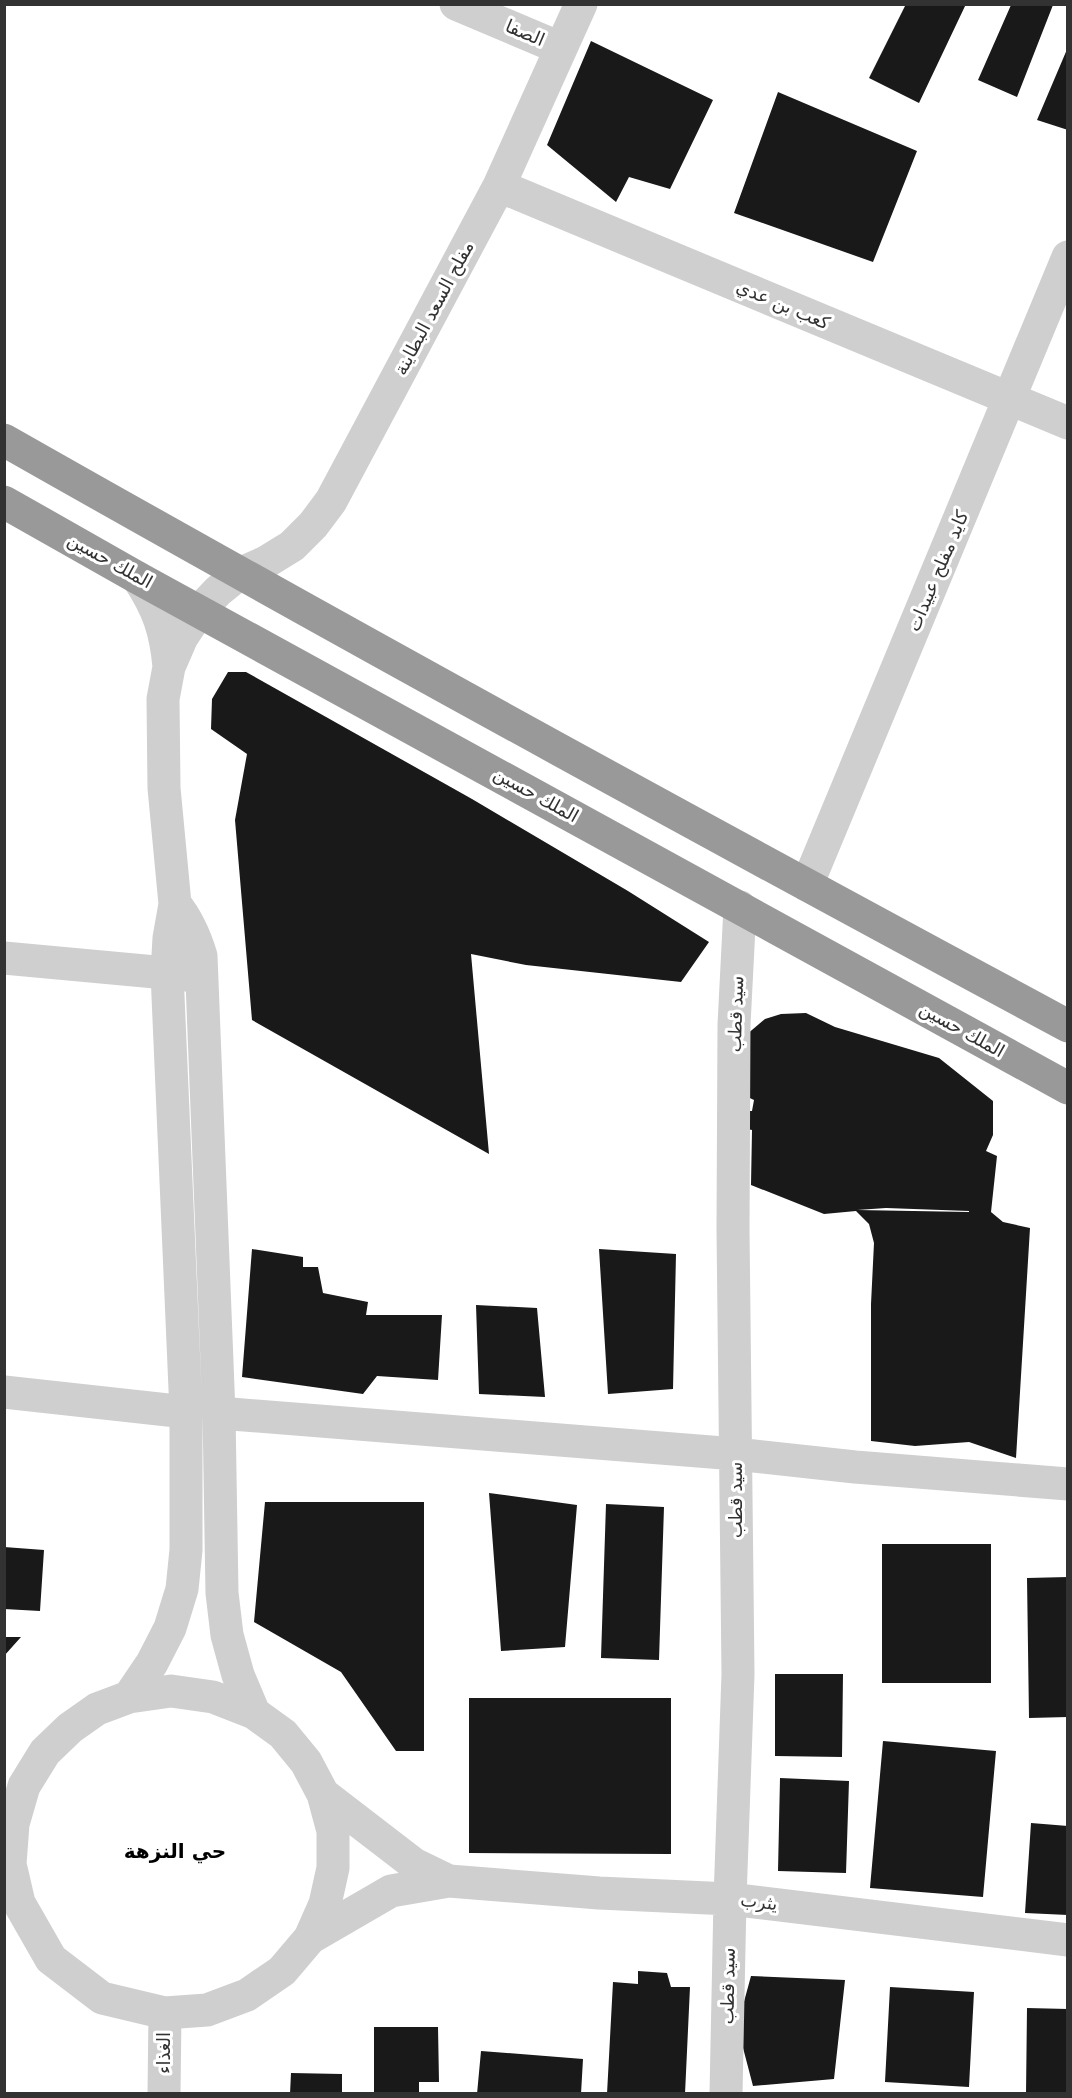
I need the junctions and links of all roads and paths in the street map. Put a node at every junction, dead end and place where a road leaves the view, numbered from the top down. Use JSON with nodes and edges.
{"nodes":[{"id":1,"x":456,"y":4,"type":"edge"},
{"id":2,"x":581,"y":4,"type":"edge"},
{"id":3,"x":560,"y":48,"type":"junction"},
{"id":4,"x":499,"y":186,"type":"junction"},
{"id":5,"x":1068,"y":257,"type":"edge"},
{"id":6,"x":1009,"y":400,"type":"junction"},
{"id":7,"x":1068,"y":423,"type":"edge"},
{"id":8,"x":4,"y":440,"type":"edge"},
{"id":9,"x":4,"y":502,"type":"edge"},
{"id":10,"x":239,"y":574,"type":"junction"},
{"id":11,"x":138,"y":578,"type":"junction"},
{"id":12,"x":200,"y":610,"type":"junction"},
{"id":13,"x":169,"y":667,"type":"junction"},
{"id":14,"x":807,"y":885,"type":"junction"},
{"id":15,"x":175,"y":904,"type":"junction"},
{"id":16,"x":740,"y":907,"type":"junction"},
{"id":17,"x":4,"y":958,"type":"edge"},
{"id":18,"x":167,"y":973,"type":"junction"},
{"id":19,"x":202,"y":976,"type":"junction"},
{"id":20,"x":1068,"y":1026,"type":"edge"},
{"id":21,"x":1068,"y":1088,"type":"edge"},
{"id":22,"x":4,"y":1392,"type":"edge"},
{"id":23,"x":186,"y":1412,"type":"junction"},
{"id":24,"x":219,"y":1413,"type":"junction"},
{"id":25,"x":736,"y":1455,"type":"junction"},
{"id":26,"x":1068,"y":1484,"type":"edge"},
{"id":27,"x":129,"y":1697,"type":"junction"},
{"id":28,"x":254,"y":1713,"type":"junction"},
{"id":29,"x":45,"y":1752,"type":"junction"},
{"id":30,"x":4,"y":1771,"type":"edge"},
{"id":31,"x":323,"y":1794,"type":"junction"},
{"id":32,"x":449,"y":1881,"type":"junction"},
{"id":33,"x":12,"y":1897,"type":"edge"},
{"id":34,"x":730,"y":1899,"type":"junction"},
{"id":35,"x":310,"y":1938,"type":"junction"},
{"id":36,"x":1068,"y":1940,"type":"edge"},
{"id":37,"x":165,"y":2013,"type":"junction"},
{"id":38,"x":164,"y":2094,"type":"edge"},
{"id":39,"x":726,"y":2094,"type":"edge"}],
"edges":[{"from":1,"to":3,"type":"street","name":"الصفا"},
{"from":2,"to":3,"type":"street","name":"مفلح السعد البطاينة"},
{"from":3,"to":4,"type":"street","name":"مفلح السعد البطاينة"},
{"from":4,"to":6,"type":"street","name":"كعب بن عدي"},
{"from":4,"to":10,"type":"street","name":"مفلح السعد البطاينة"},
{"from":5,"to":6,"type":"street","name":"كايد مفلح عبيدات"},
{"from":6,"to":7,"type":"street","name":"كعب بن عدي"},
{"from":6,"to":14,"type":"street","name":"كايد مفلح عبيدات"},
{"from":8,"to":10,"type":"highway"},
{"from":9,"to":11,"type":"highway","name":"الملك حسين"},
{"from":10,"to":12,"type":"street","name":"مفلح السعد البطاينة"},
{"from":10,"to":14,"type":"highway"},
{"from":11,"to":12,"type":"highway","name":"الملك حسين"},
{"from":11,"to":13,"type":"street"},
{"from":12,"to":13,"type":"street","name":"مفلح السعد البطاينة"},
{"from":12,"to":16,"type":"highway","name":"الملك حسين"},
{"from":13,"to":15,"type":"street"},
{"from":14,"to":20,"type":"highway"},
{"from":15,"to":18,"type":"street"},
{"from":15,"to":19,"type":"street"},
{"from":16,"to":21,"type":"highway","name":"الملك حسين"},
{"from":16,"to":25,"type":"street","name":"سيد قطب"},
{"from":17,"to":18,"type":"street"},
{"from":18,"to":19,"type":"street"},
{"from":18,"to":23,"type":"street"},
{"from":19,"to":24,"type":"street"},
{"from":22,"to":23,"type":"street"},
{"from":23,"to":27,"type":"street"},
{"from":24,"to":25,"type":"street"},
{"from":24,"to":28,"type":"street"},
{"from":25,"to":26,"type":"street"},
{"from":25,"to":34,"type":"street","name":"سيد قطب"},
{"from":27,"to":28,"type":"street"},
{"from":27,"to":29,"type":"street"},
{"from":28,"to":31,"type":"street"},
{"from":29,"to":30,"type":"street"},
{"from":29,"to":33,"type":"street"},
{"from":31,"to":32,"type":"street"},
{"from":31,"to":35,"type":"street"},
{"from":32,"to":34,"type":"street","name":"يثرب"},
{"from":32,"to":35,"type":"street"},
{"from":33,"to":37,"type":"street"},
{"from":34,"to":36,"type":"street","name":"يثرب"},
{"from":34,"to":39,"type":"street","name":"سيد قطب"},
{"from":35,"to":37,"type":"street"},
{"from":37,"to":38,"type":"street","name":"الغذاء"}]}
